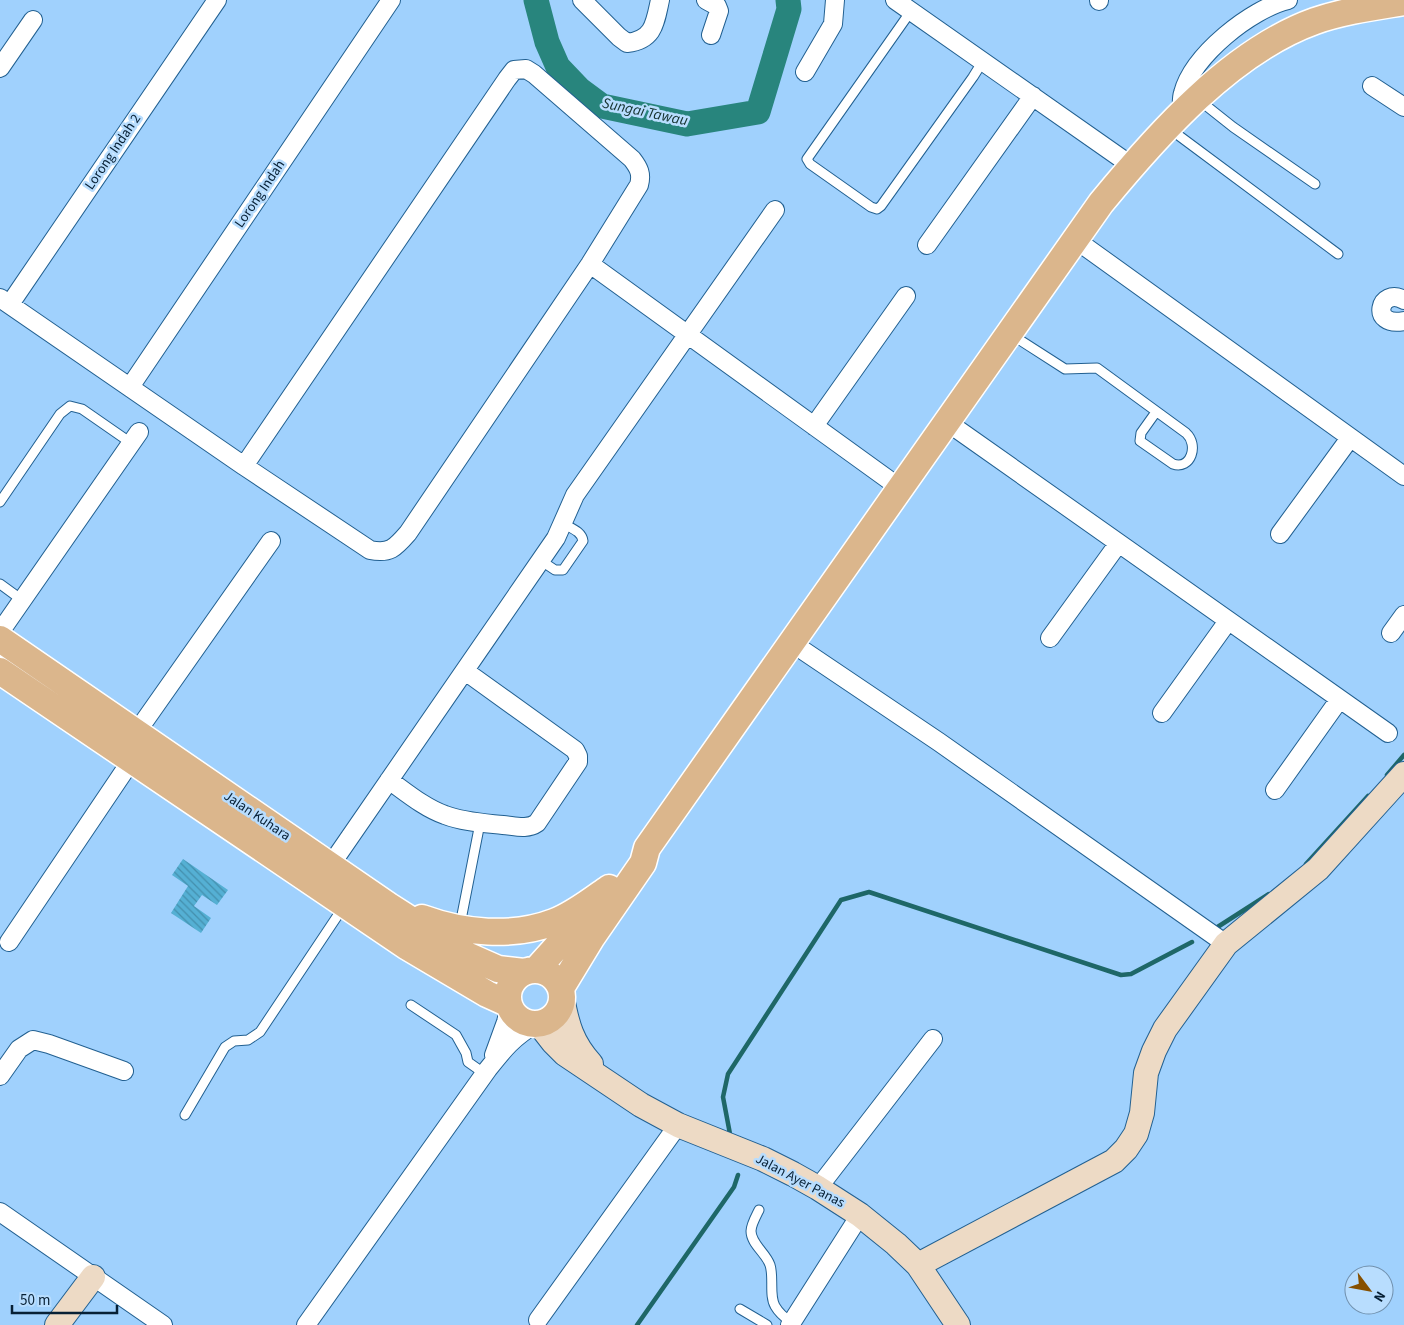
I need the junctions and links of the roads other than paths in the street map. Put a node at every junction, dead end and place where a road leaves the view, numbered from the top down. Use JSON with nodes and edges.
{"nodes":[{"id":1,"x":217,"y":0,"type":"edge"},
{"id":2,"x":391,"y":0,"type":"edge"},
{"id":3,"x":582,"y":0,"type":"edge"},
{"id":4,"x":660,"y":0,"type":"edge"},
{"id":5,"x":706,"y":0,"type":"edge"},
{"id":6,"x":835,"y":0,"type":"edge"},
{"id":7,"x":895,"y":0,"type":"edge"},
{"id":8,"x":1281,"y":1,"type":"edge"},
{"id":9,"x":1404,"y":2,"type":"edge"},
{"id":10,"x":911,"y":11,"type":"junction"},
{"id":11,"x":33,"y":20,"type":"dead end"},
{"id":12,"x":712,"y":35,"type":"dead end"},
{"id":13,"x":982,"y":61,"type":"junction"},
{"id":14,"x":0,"y":68,"type":"edge"},
{"id":15,"x":805,"y":72,"type":"dead end"},
{"id":16,"x":1372,"y":86,"type":"dead end"},
{"id":17,"x":1032,"y":96,"type":"junction"},
{"id":18,"x":1404,"y":107,"type":"edge"},
{"id":19,"x":1182,"y":113,"type":"junction"},
{"id":20,"x":1132,"y":166,"type":"junction"},
{"id":21,"x":1315,"y":184,"type":"dead end"},
{"id":22,"x":775,"y":210,"type":"dead end"},
{"id":23,"x":1076,"y":240,"type":"junction"},
{"id":24,"x":927,"y":245,"type":"dead end"},
{"id":25,"x":1338,"y":254,"type":"dead end"},
{"id":26,"x":590,"y":264,"type":"junction"},
{"id":27,"x":906,"y":296,"type":"dead end"},
{"id":28,"x":1404,"y":300,"type":"edge"},
{"id":29,"x":5,"y":301,"type":"edge"},
{"id":30,"x":1404,"y":321,"type":"edge"},
{"id":31,"x":1010,"y":334,"type":"junction"},
{"id":32,"x":688,"y":335,"type":"junction"},
{"id":33,"x":130,"y":387,"type":"junction"},
{"id":34,"x":1156,"y":412,"type":"junction"},
{"id":35,"x":947,"y":422,"type":"junction"},
{"id":36,"x":814,"y":426,"type":"junction"},
{"id":37,"x":135,"y":438,"type":"joint"},
{"id":38,"x":1350,"y":438,"type":"junction"},
{"id":39,"x":244,"y":466,"type":"junction"},
{"id":40,"x":1404,"y":476,"type":"edge"},
{"id":41,"x":900,"y":488,"type":"junction"},
{"id":42,"x":0,"y":502,"type":"edge"},
{"id":43,"x":562,"y":523,"type":"junction"},
{"id":44,"x":1280,"y":534,"type":"dead end"},
{"id":45,"x":271,"y":541,"type":"dead end"},
{"id":46,"x":1118,"y":544,"type":"junction"},
{"id":47,"x":540,"y":560,"type":"junction"},
{"id":48,"x":0,"y":584,"type":"edge"},
{"id":49,"x":22,"y":600,"type":"junction"},
{"id":50,"x":1404,"y":615,"type":"edge"},
{"id":51,"x":1228,"y":622,"type":"junction"},
{"id":52,"x":0,"y":632,"type":"edge"},
{"id":53,"x":1391,"y":633,"type":"dead end"},
{"id":54,"x":1050,"y":638,"type":"dead end"},
{"id":55,"x":0,"y":639,"type":"edge"},
{"id":56,"x":792,"y":644,"type":"junction"},
{"id":57,"x":0,"y":670,"type":"edge"},
{"id":58,"x":465,"y":671,"type":"junction"},
{"id":59,"x":1339,"y":700,"type":"junction"},
{"id":60,"x":1162,"y":713,"type":"dead end"},
{"id":61,"x":1388,"y":733,"type":"dead end"},
{"id":62,"x":136,"y":734,"type":"junction"},
{"id":63,"x":132,"y":761,"type":"junction"},
{"id":64,"x":1404,"y":774,"type":"edge"},
{"id":65,"x":389,"y":780,"type":"junction"},
{"id":66,"x":1275,"y":790,"type":"dead end"},
{"id":67,"x":480,"y":823,"type":"junction"},
{"id":68,"x":647,"y":848,"type":"junction"},
{"id":69,"x":330,"y":866,"type":"junction"},
{"id":70,"x":609,"y":888,"type":"junction"},
{"id":71,"x":344,"y":906,"type":"junction"},
{"id":72,"x":389,"y":906,"type":"junction"},
{"id":73,"x":460,"y":928,"type":"junction"},
{"id":74,"x":9,"y":942,"type":"dead end"},
{"id":75,"x":1226,"y":944,"type":"junction"},
{"id":76,"x":530,"y":971,"type":"junction"},
{"id":77,"x":562,"y":992,"type":"junction"},
{"id":78,"x":411,"y":1005,"type":"dead end"},
{"id":79,"x":509,"y":1005,"type":"junction"},
{"id":80,"x":537,"y":1024,"type":"junction"},
{"id":81,"x":932,"y":1039,"type":"dead end"},
{"id":82,"x":124,"y":1071,"type":"dead end"},
{"id":83,"x":487,"y":1072,"type":"junction"},
{"id":84,"x":0,"y":1076,"type":"edge"},
{"id":85,"x":607,"y":1082,"type":"junction"},
{"id":86,"x":185,"y":1114,"type":"dead end"},
{"id":87,"x":678,"y":1125,"type":"junction"},
{"id":88,"x":818,"y":1188,"type":"junction"},
{"id":89,"x":759,"y":1210,"type":"dead end"},
{"id":90,"x":0,"y":1212,"type":"edge"},
{"id":91,"x":860,"y":1215,"type":"junction"},
{"id":92,"x":918,"y":1265,"type":"junction"},
{"id":93,"x":93,"y":1276,"type":"junction"},
{"id":94,"x":740,"y":1309,"type":"dead end"},
{"id":95,"x":538,"y":1320,"type":"dead end"},
{"id":96,"x":791,"y":1324,"type":"edge"},
{"id":97,"x":57,"y":1325,"type":"edge"},
{"id":98,"x":163,"y":1325,"type":"edge"},
{"id":99,"x":306,"y":1325,"type":"edge"},
{"id":100,"x":767,"y":1325,"type":"edge"},
{"id":101,"x":958,"y":1325,"type":"edge"}],
"edges":[{"from":1,"to":29,"type":"street","name":"Lorong Indah 2"},
{"from":2,"to":33,"type":"street","name":"Lorong Indah"},
{"from":3,"to":4,"type":"street"},
{"from":5,"to":12,"type":"street"},
{"from":6,"to":15,"type":"street"},
{"from":7,"to":10,"type":"street"},
{"from":8,"to":19,"type":"street"},
{"from":9,"to":19,"type":"main road"},
{"from":10,"to":13,"type":"street"},
{"from":10,"to":13,"type":"lane"},
{"from":11,"to":14,"type":"street"},
{"from":13,"to":17,"type":"street"},
{"from":16,"to":18,"type":"street"},
{"from":17,"to":20,"type":"street"},
{"from":17,"to":24,"type":"street"},
{"from":19,"to":20,"type":"main road"},
{"from":19,"to":21,"type":"lane"},
{"from":19,"to":25,"type":"lane"},
{"from":20,"to":23,"type":"main road"},
{"from":22,"to":32,"type":"street"},
{"from":23,"to":31,"type":"main road"},
{"from":23,"to":38,"type":"street"},
{"from":26,"to":32,"type":"street"},
{"from":26,"to":39,"type":"street"},
{"from":26,"to":39,"type":"street"},
{"from":27,"to":36,"type":"street"},
{"from":28,"to":30,"type":"street"},
{"from":29,"to":33,"type":"street"},
{"from":31,"to":34,"type":"lane"},
{"from":31,"to":35,"type":"main road"},
{"from":32,"to":36,"type":"street"},
{"from":32,"to":43,"type":"street"},
{"from":33,"to":39,"type":"street"},
{"from":34,"to":34,"type":"lane"},
{"from":35,"to":41,"type":"main road"},
{"from":35,"to":46,"type":"street"},
{"from":36,"to":41,"type":"street"},
{"from":37,"to":42,"type":"lane"},
{"from":37,"to":49,"type":"street"},
{"from":38,"to":40,"type":"street"},
{"from":38,"to":44,"type":"street"},
{"from":41,"to":56,"type":"main road"},
{"from":43,"to":47,"type":"street"},
{"from":43,"to":47,"type":"lane"},
{"from":45,"to":62,"type":"street"},
{"from":46,"to":51,"type":"street"},
{"from":46,"to":54,"type":"street"},
{"from":47,"to":58,"type":"street"},
{"from":48,"to":49,"type":"lane"},
{"from":49,"to":52,"type":"street"},
{"from":50,"to":53,"type":"street"},
{"from":51,"to":59,"type":"street"},
{"from":51,"to":60,"type":"street"},
{"from":55,"to":62,"type":"main road","name":"Jalan Kuhara"},
{"from":56,"to":68,"type":"main road"},
{"from":56,"to":75,"type":"street"},
{"from":57,"to":63,"type":"main road","name":"Jalan Kuhara"},
{"from":58,"to":65,"type":"street"},
{"from":58,"to":67,"type":"street"},
{"from":59,"to":61,"type":"street"},
{"from":59,"to":66,"type":"street"},
{"from":62,"to":69,"type":"main road","name":"Jalan Kuhara"},
{"from":63,"to":71,"type":"main road","name":"Jalan Kuhara"},
{"from":63,"to":74,"type":"street"},
{"from":64,"to":75,"type":"street"},
{"from":65,"to":67,"type":"street"},
{"from":65,"to":69,"type":"street"},
{"from":67,"to":73,"type":"lane"},
{"from":68,"to":70,"type":"main road"},
{"from":68,"to":77,"type":"main road"},
{"from":69,"to":72,"type":"main road","name":"Jalan Kuhara"},
{"from":70,"to":73,"type":"main road"},
{"from":70,"to":76,"type":"main road"},
{"from":71,"to":79,"type":"main road","name":"Jalan Kuhara"},
{"from":71,"to":86,"type":"lane"},
{"from":72,"to":73,"type":"main road"},
{"from":72,"to":76,"type":"main road","name":"Jalan Kuhara"},
{"from":75,"to":92,"type":"street"},
{"from":76,"to":77,"type":"main road"},
{"from":76,"to":79,"type":"main road"},
{"from":77,"to":80,"type":"main road"},
{"from":77,"to":85,"type":"street","name":"Jalan Ayer Panas"},
{"from":78,"to":83,"type":"lane"},
{"from":79,"to":80,"type":"main road"},
{"from":79,"to":83,"type":"street"},
{"from":80,"to":83,"type":"street"},
{"from":80,"to":85,"type":"street","name":"Jalan Ayer Panas"},
{"from":81,"to":88,"type":"street"},
{"from":82,"to":84,"type":"street"},
{"from":83,"to":99,"type":"street"},
{"from":85,"to":87,"type":"street","name":"Jalan Ayer Panas"},
{"from":87,"to":88,"type":"street","name":"Jalan Ayer Panas"},
{"from":87,"to":95,"type":"street"},
{"from":88,"to":91,"type":"street","name":"Jalan Ayer Panas"},
{"from":89,"to":96,"type":"lane"},
{"from":90,"to":93,"type":"street"},
{"from":91,"to":92,"type":"street","name":"Jalan Ayer Panas"},
{"from":91,"to":96,"type":"street"},
{"from":92,"to":101,"type":"street","name":"Jalan Ayer Panas"},
{"from":93,"to":97,"type":"street"},
{"from":93,"to":98,"type":"street"},
{"from":94,"to":100,"type":"lane"}]}
